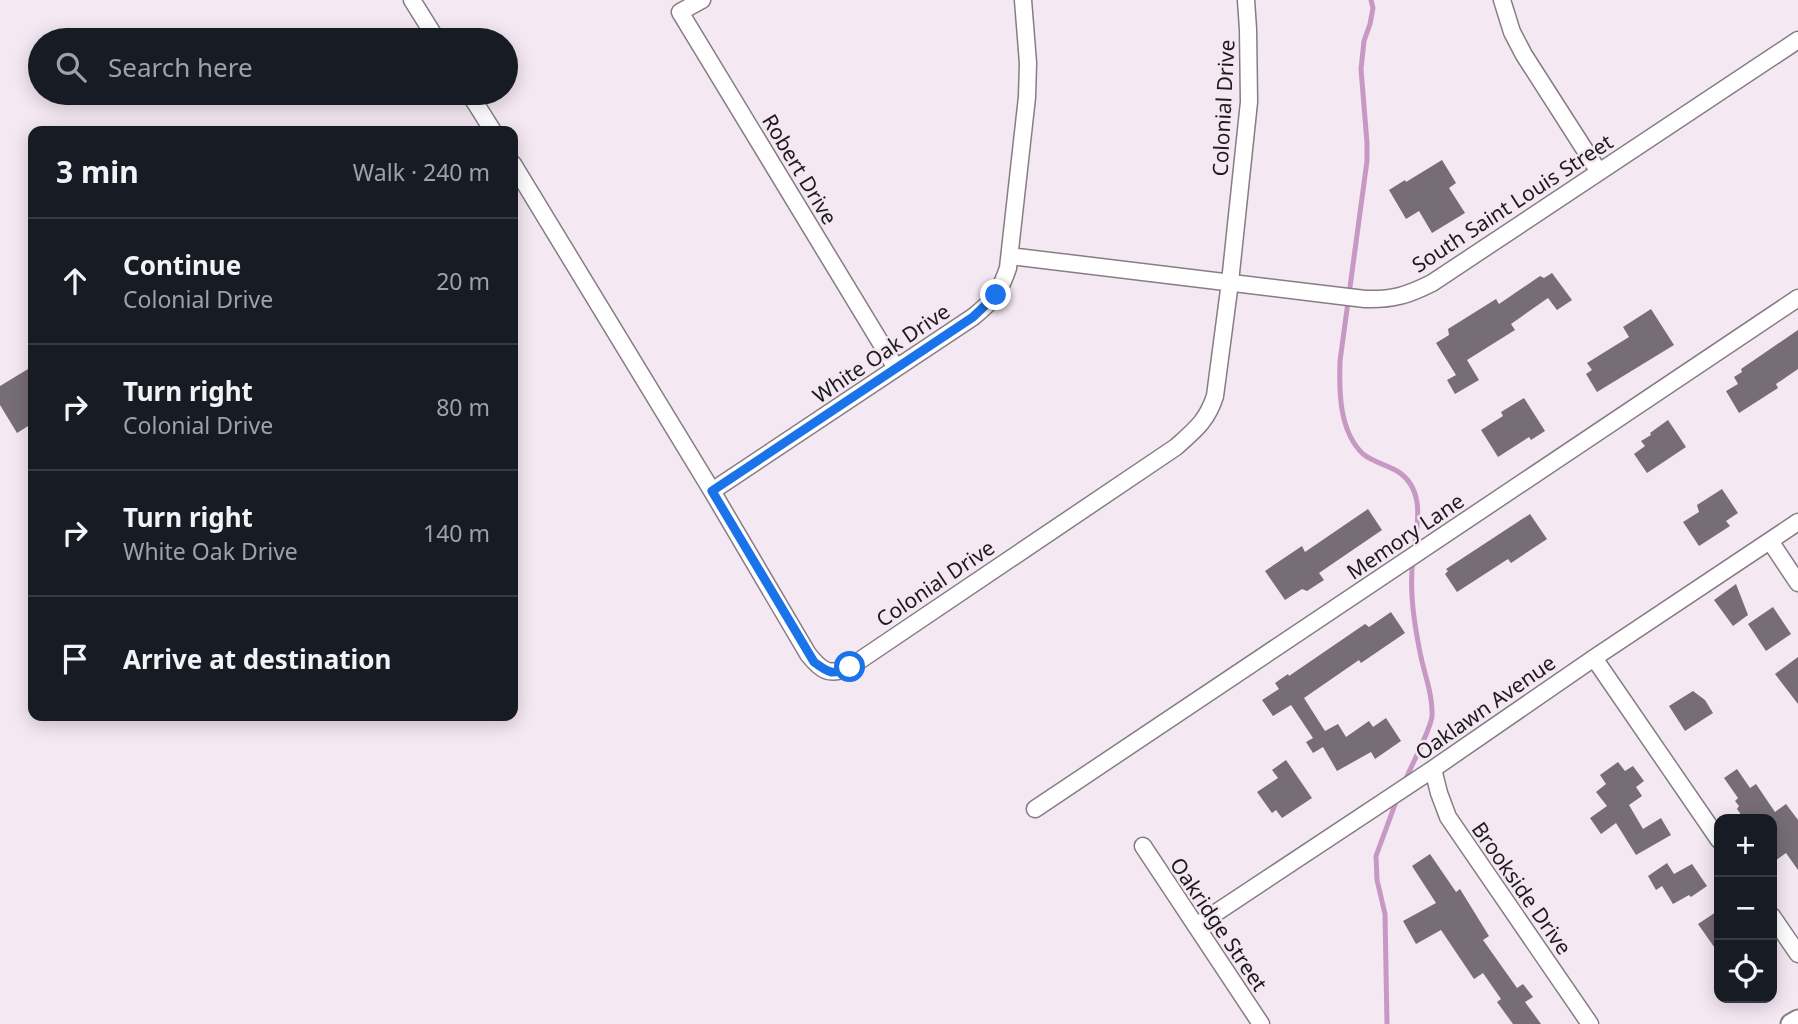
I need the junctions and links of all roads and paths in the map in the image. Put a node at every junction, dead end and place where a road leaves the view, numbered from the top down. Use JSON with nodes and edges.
{"nodes":[{"id":1,"x":412,"y":0,"type":"edge"},
{"id":2,"x":702,"y":0,"type":"edge"},
{"id":3,"x":1023,"y":0,"type":"edge"},
{"id":4,"x":1246,"y":0,"type":"edge"},
{"id":5,"x":1502,"y":0,"type":"edge"},
{"id":6,"x":430,"y":28,"type":"edge"},
{"id":7,"x":1798,"y":40,"type":"edge"},
{"id":8,"x":477,"y":105,"type":"edge"},
{"id":9,"x":490,"y":126,"type":"edge"},
{"id":10,"x":518,"y":172,"type":"edge"},
{"id":11,"x":1599,"y":172,"type":"junction"},
{"id":12,"x":1010,"y":256,"type":"junction"},
{"id":13,"x":1230,"y":282,"type":"junction"},
{"id":14,"x":1798,"y":298,"type":"edge"},
{"id":15,"x":896,"y":368,"type":"junction"},
{"id":16,"x":712,"y":491,"type":"junction"},
{"id":17,"x":1798,"y":522,"type":"edge"},
{"id":18,"x":1770,"y":541,"type":"junction"},
{"id":19,"x":1798,"y":583,"type":"edge"},
{"id":20,"x":1594,"y":658,"type":"junction"},
{"id":21,"x":1433,"y":769,"type":"junction"},
{"id":22,"x":1035,"y":808,"type":"dead end"},
{"id":23,"x":1714,"y":832,"type":"edge"},
{"id":24,"x":1143,"y":846,"type":"dead end"},
{"id":25,"x":1777,"y":923,"type":"edge"},
{"id":26,"x":1196,"y":926,"type":"junction"},
{"id":27,"x":1798,"y":954,"type":"edge"},
{"id":28,"x":1798,"y":1020,"type":"edge"},
{"id":29,"x":1261,"y":1024,"type":"edge"},
{"id":30,"x":1590,"y":1024,"type":"edge"},
{"id":31,"x":1791,"y":1024,"type":"edge"}],
"edges":[{"from":1,"to":6,"type":"street"},
{"from":2,"to":15,"type":"street","name":"Robert Drive"},
{"from":3,"to":12,"type":"street","name":"White Oak Drive"},
{"from":4,"to":13,"type":"street","name":"Colonial Drive"},
{"from":5,"to":11,"type":"street"},
{"from":7,"to":11,"type":"street","name":"South Saint Louis Street"},
{"from":8,"to":9,"type":"street"},
{"from":10,"to":16,"type":"street","name":"Colonial Drive"},
{"from":11,"to":13,"type":"street","name":"South Saint Louis Street"},
{"from":12,"to":13,"type":"street","name":"South Saint Louis Street"},
{"from":12,"to":15,"type":"street","name":"White Oak Drive"},
{"from":13,"to":16,"type":"street","name":"Colonial Drive"},
{"from":14,"to":22,"type":"street","name":"Memory Lane"},
{"from":15,"to":16,"type":"street","name":"White Oak Drive"},
{"from":17,"to":18,"type":"street","name":"Oaklawn Avenue"},
{"from":18,"to":19,"type":"street"},
{"from":18,"to":20,"type":"street","name":"Oaklawn Avenue"},
{"from":20,"to":21,"type":"street","name":"Oaklawn Avenue"},
{"from":20,"to":23,"type":"street"},
{"from":21,"to":26,"type":"street","name":"Oaklawn Avenue"},
{"from":21,"to":30,"type":"street","name":"Brookside Drive"},
{"from":24,"to":26,"type":"street","name":"Oakridge Street"},
{"from":25,"to":27,"type":"street"},
{"from":26,"to":29,"type":"street","name":"Oakridge Street"},
{"from":28,"to":31,"type":"main road"}]}
